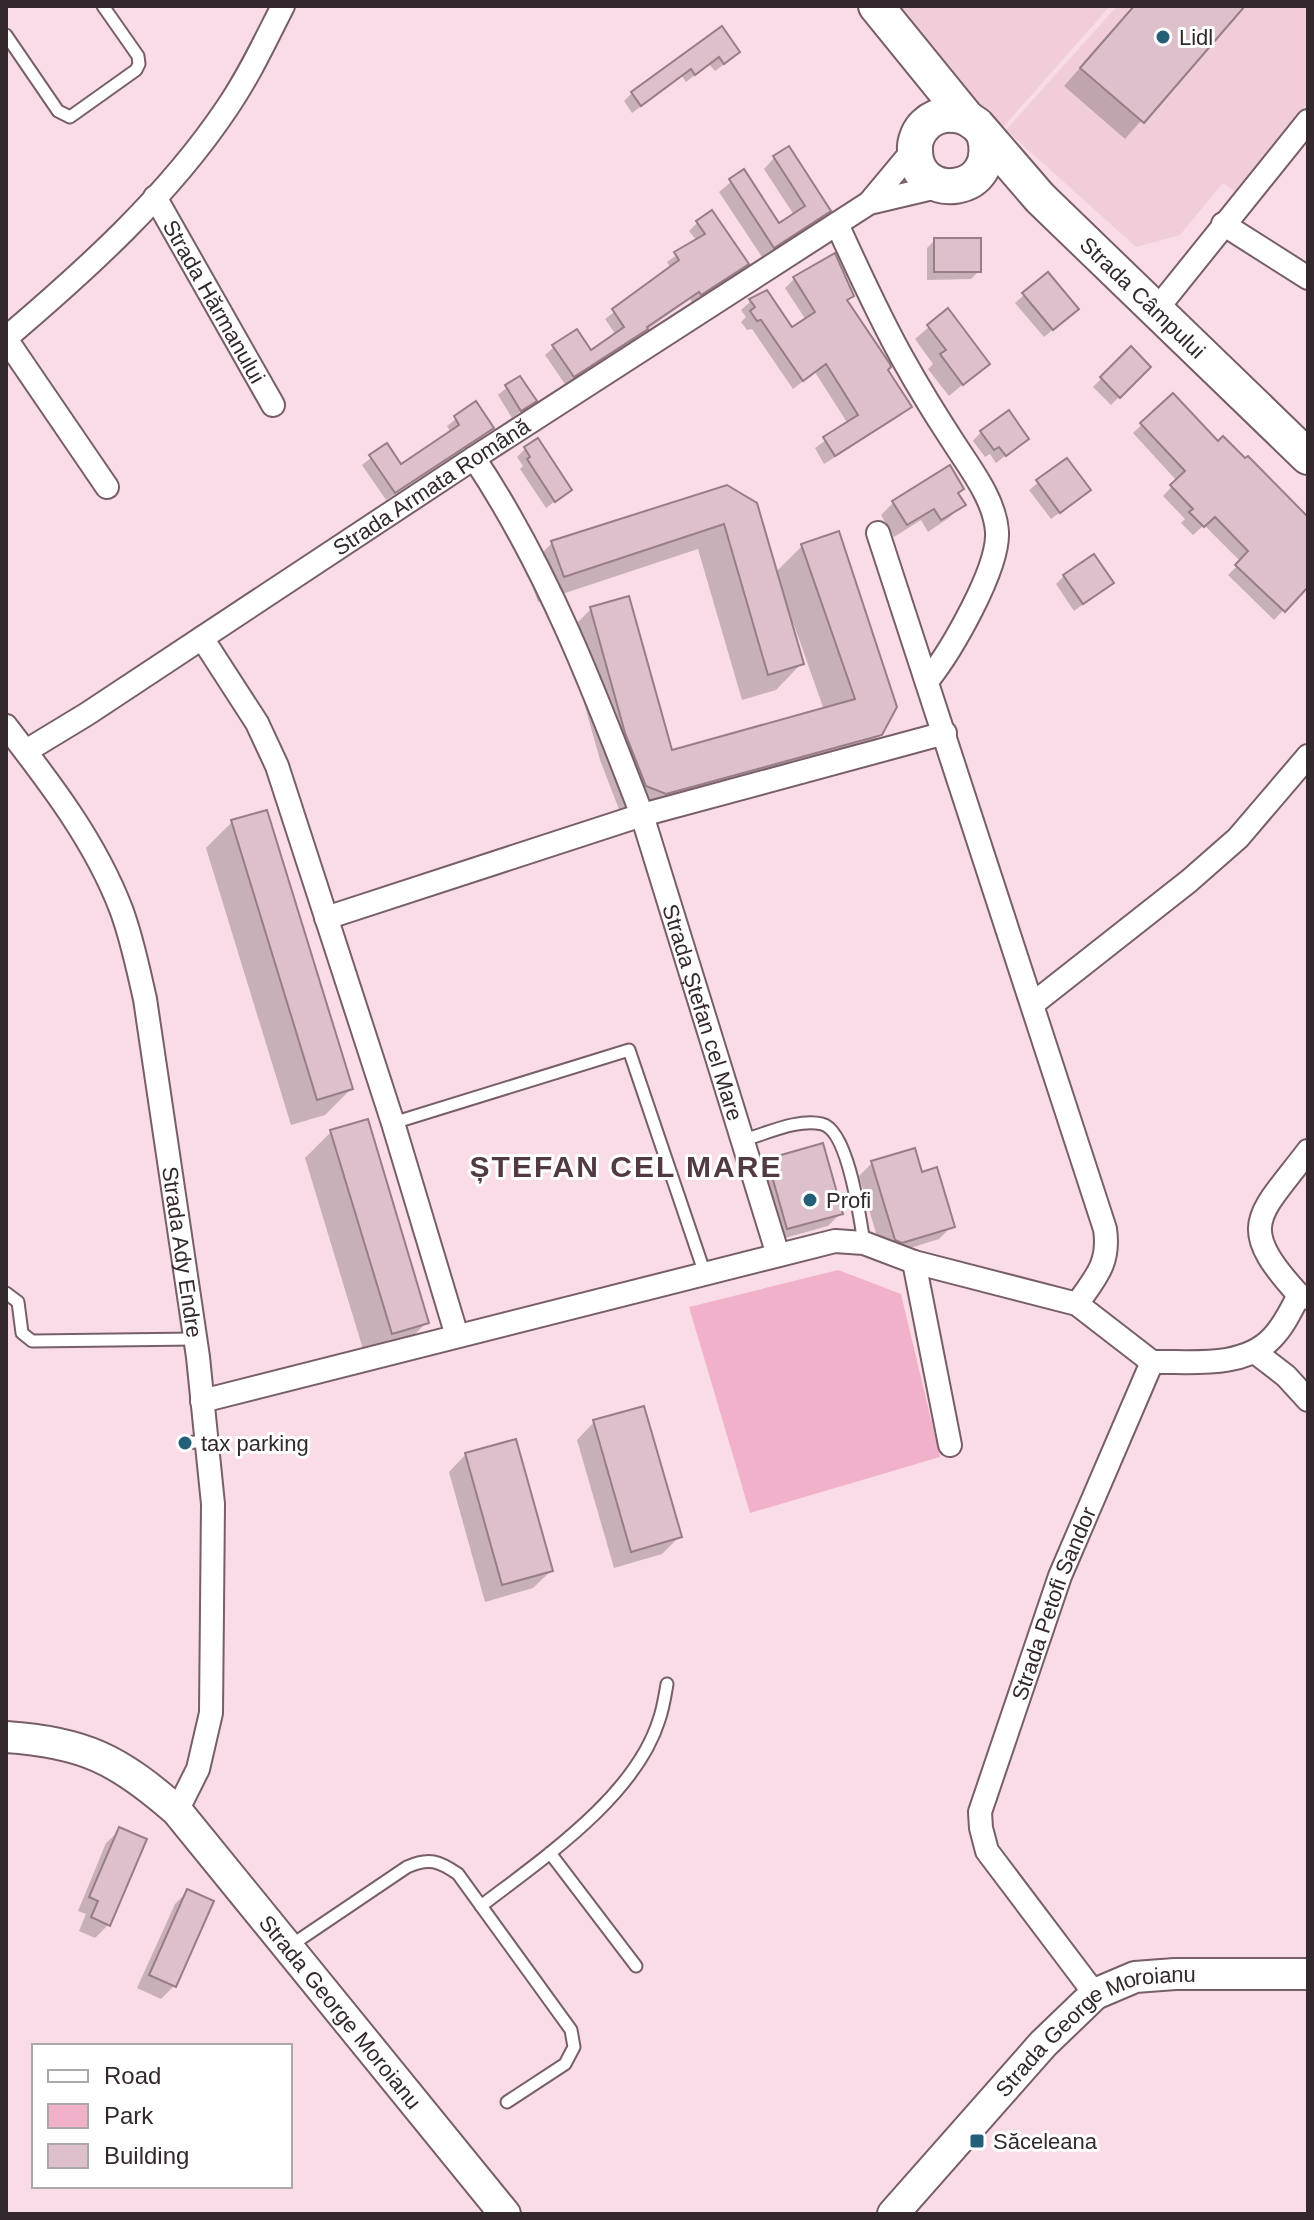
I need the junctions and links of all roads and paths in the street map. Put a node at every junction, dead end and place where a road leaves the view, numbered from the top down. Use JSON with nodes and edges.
{"nodes":[{"id":1,"x":103,"y":6,"type":"edge"},
{"id":2,"x":283,"y":6,"type":"edge"},
{"id":3,"x":876,"y":6,"type":"edge"},
{"id":4,"x":6,"y":35,"type":"edge"},
{"id":5,"x":922,"y":64,"type":"junction"},
{"id":6,"x":1308,"y":121,"type":"edge"},
{"id":7,"x":975,"y":126,"type":"junction"},
{"id":8,"x":917,"y":141,"type":"junction"},
{"id":9,"x":952,"y":185,"type":"junction"},
{"id":10,"x":155,"y":197,"type":"junction"},
{"id":11,"x":1040,"y":198,"type":"junction"},
{"id":12,"x":869,"y":203,"type":"junction"},
{"id":13,"x":837,"y":224,"type":"junction"},
{"id":14,"x":1223,"y":224,"type":"junction"},
{"id":15,"x":1308,"y":278,"type":"edge"},
{"id":16,"x":1156,"y":310,"type":"junction"},
{"id":17,"x":6,"y":338,"type":"edge"},
{"id":18,"x":273,"y":405,"type":"dead end"},
{"id":19,"x":1308,"y":457,"type":"edge"},
{"id":20,"x":474,"y":458,"type":"junction"},
{"id":21,"x":107,"y":487,"type":"dead end"},
{"id":22,"x":878,"y":533,"type":"dead end"},
{"id":23,"x":202,"y":638,"type":"junction"},
{"id":24,"x":928,"y":680,"type":"junction"},
{"id":25,"x":6,"y":726,"type":"edge"},
{"id":26,"x":945,"y":733,"type":"junction"},
{"id":27,"x":26,"y":751,"type":"junction"},
{"id":28,"x":1308,"y":756,"type":"edge"},
{"id":29,"x":642,"y":815,"type":"junction"},
{"id":30,"x":326,"y":918,"type":"junction"},
{"id":31,"x":1034,"y":1003,"type":"junction"},
{"id":32,"x":393,"y":1123,"type":"junction"},
{"id":33,"x":743,"y":1140,"type":"junction"},
{"id":34,"x":1308,"y":1151,"type":"edge"},
{"id":35,"x":864,"y":1243,"type":"junction"},
{"id":36,"x":778,"y":1255,"type":"junction"},
{"id":37,"x":914,"y":1262,"type":"junction"},
{"id":38,"x":705,"y":1274,"type":"junction"},
{"id":39,"x":6,"y":1293,"type":"edge"},
{"id":40,"x":1304,"y":1297,"type":"edge"},
{"id":41,"x":1077,"y":1304,"type":"junction"},
{"id":42,"x":457,"y":1336,"type":"junction"},
{"id":43,"x":195,"y":1339,"type":"junction"},
{"id":44,"x":1255,"y":1352,"type":"junction"},
{"id":45,"x":1152,"y":1362,"type":"junction"},
{"id":46,"x":1308,"y":1400,"type":"edge"},
{"id":47,"x":202,"y":1401,"type":"junction"},
{"id":48,"x":950,"y":1445,"type":"dead end"},
{"id":49,"x":667,"y":1684,"type":"dead end"},
{"id":50,"x":6,"y":1737,"type":"edge"},
{"id":51,"x":177,"y":1811,"type":"junction"},
{"id":52,"x":550,"y":1853,"type":"junction"},
{"id":53,"x":481,"y":1906,"type":"junction"},
{"id":54,"x":289,"y":1946,"type":"junction"},
{"id":55,"x":636,"y":1966,"type":"dead end"},
{"id":56,"x":1308,"y":1974,"type":"edge"},
{"id":57,"x":1095,"y":1994,"type":"junction"},
{"id":58,"x":507,"y":2102,"type":"dead end"},
{"id":59,"x":505,"y":2214,"type":"edge"},
{"id":60,"x":893,"y":2214,"type":"edge"}],
"edges":[{"from":1,"to":4,"type":"lane"},
{"from":2,"to":10,"type":"street","name":"Strada Hărmanului"},
{"from":3,"to":5,"type":"main road","name":"Strada Câmpului"},
{"from":5,"to":7,"type":"main road","name":"Strada Câmpului"},
{"from":5,"to":8,"type":"main road"},
{"from":6,"to":14,"type":"street"},
{"from":7,"to":8,"type":"main road"},
{"from":7,"to":9,"type":"main road"},
{"from":7,"to":11,"type":"main road","name":"Strada Câmpului"},
{"from":8,"to":9,"type":"main road"},
{"from":8,"to":12,"type":"street"},
{"from":9,"to":11,"type":"main road"},
{"from":9,"to":12,"type":"street","name":"Strada Armata Română"},
{"from":10,"to":17,"type":"street","name":"Strada Hărmanului"},
{"from":10,"to":18,"type":"street","name":"Strada Hărmanului"},
{"from":11,"to":16,"type":"main road","name":"Strada Câmpului"},
{"from":12,"to":13,"type":"street","name":"Strada Armata Română"},
{"from":13,"to":20,"type":"street","name":"Strada Armata Română"},
{"from":13,"to":24,"type":"street"},
{"from":14,"to":15,"type":"street"},
{"from":14,"to":16,"type":"street"},
{"from":16,"to":19,"type":"main road","name":"Strada Câmpului"},
{"from":17,"to":21,"type":"street","name":"Strada Hărmanului"},
{"from":20,"to":23,"type":"street","name":"Strada Armata Română"},
{"from":20,"to":29,"type":"street","name":"Strada Ștefan cel Mare"},
{"from":22,"to":24,"type":"street"},
{"from":23,"to":27,"type":"street","name":"Strada Armata Română"},
{"from":23,"to":30,"type":"street"},
{"from":24,"to":26,"type":"street"},
{"from":25,"to":27,"type":"street","name":"Strada Ady Endre"},
{"from":26,"to":29,"type":"street"},
{"from":26,"to":31,"type":"street"},
{"from":27,"to":43,"type":"street","name":"Strada Ady Endre"},
{"from":28,"to":31,"type":"street"},
{"from":29,"to":30,"type":"street"},
{"from":29,"to":33,"type":"street","name":"Strada Ștefan cel Mare"},
{"from":30,"to":32,"type":"street"},
{"from":31,"to":41,"type":"street"},
{"from":32,"to":38,"type":"lane"},
{"from":32,"to":42,"type":"street"},
{"from":33,"to":35,"type":"lane"},
{"from":33,"to":36,"type":"street","name":"Strada Ștefan cel Mare"},
{"from":34,"to":40,"type":"street"},
{"from":35,"to":36,"type":"street"},
{"from":35,"to":37,"type":"street"},
{"from":36,"to":38,"type":"street"},
{"from":37,"to":41,"type":"street"},
{"from":37,"to":48,"type":"street"},
{"from":38,"to":42,"type":"street"},
{"from":39,"to":43,"type":"lane"},
{"from":40,"to":44,"type":"street"},
{"from":41,"to":45,"type":"street"},
{"from":42,"to":47,"type":"street"},
{"from":43,"to":47,"type":"street","name":"Strada Ady Endre"},
{"from":44,"to":45,"type":"street"},
{"from":44,"to":46,"type":"street"},
{"from":45,"to":57,"type":"street","name":"Strada Petofi Sandor"},
{"from":47,"to":51,"type":"street","name":"Strada Ady Endre"},
{"from":49,"to":52,"type":"lane"},
{"from":50,"to":51,"type":"main road","name":"Strada George Moroianu"},
{"from":51,"to":54,"type":"main road","name":"Strada George Moroianu"},
{"from":52,"to":53,"type":"lane"},
{"from":52,"to":55,"type":"lane"},
{"from":53,"to":54,"type":"lane"},
{"from":53,"to":58,"type":"lane"},
{"from":54,"to":59,"type":"main road","name":"Strada George Moroianu"},
{"from":56,"to":57,"type":"main road","name":"Strada George Moroianu"},
{"from":57,"to":60,"type":"main road","name":"Strada George Moroianu"}]}
